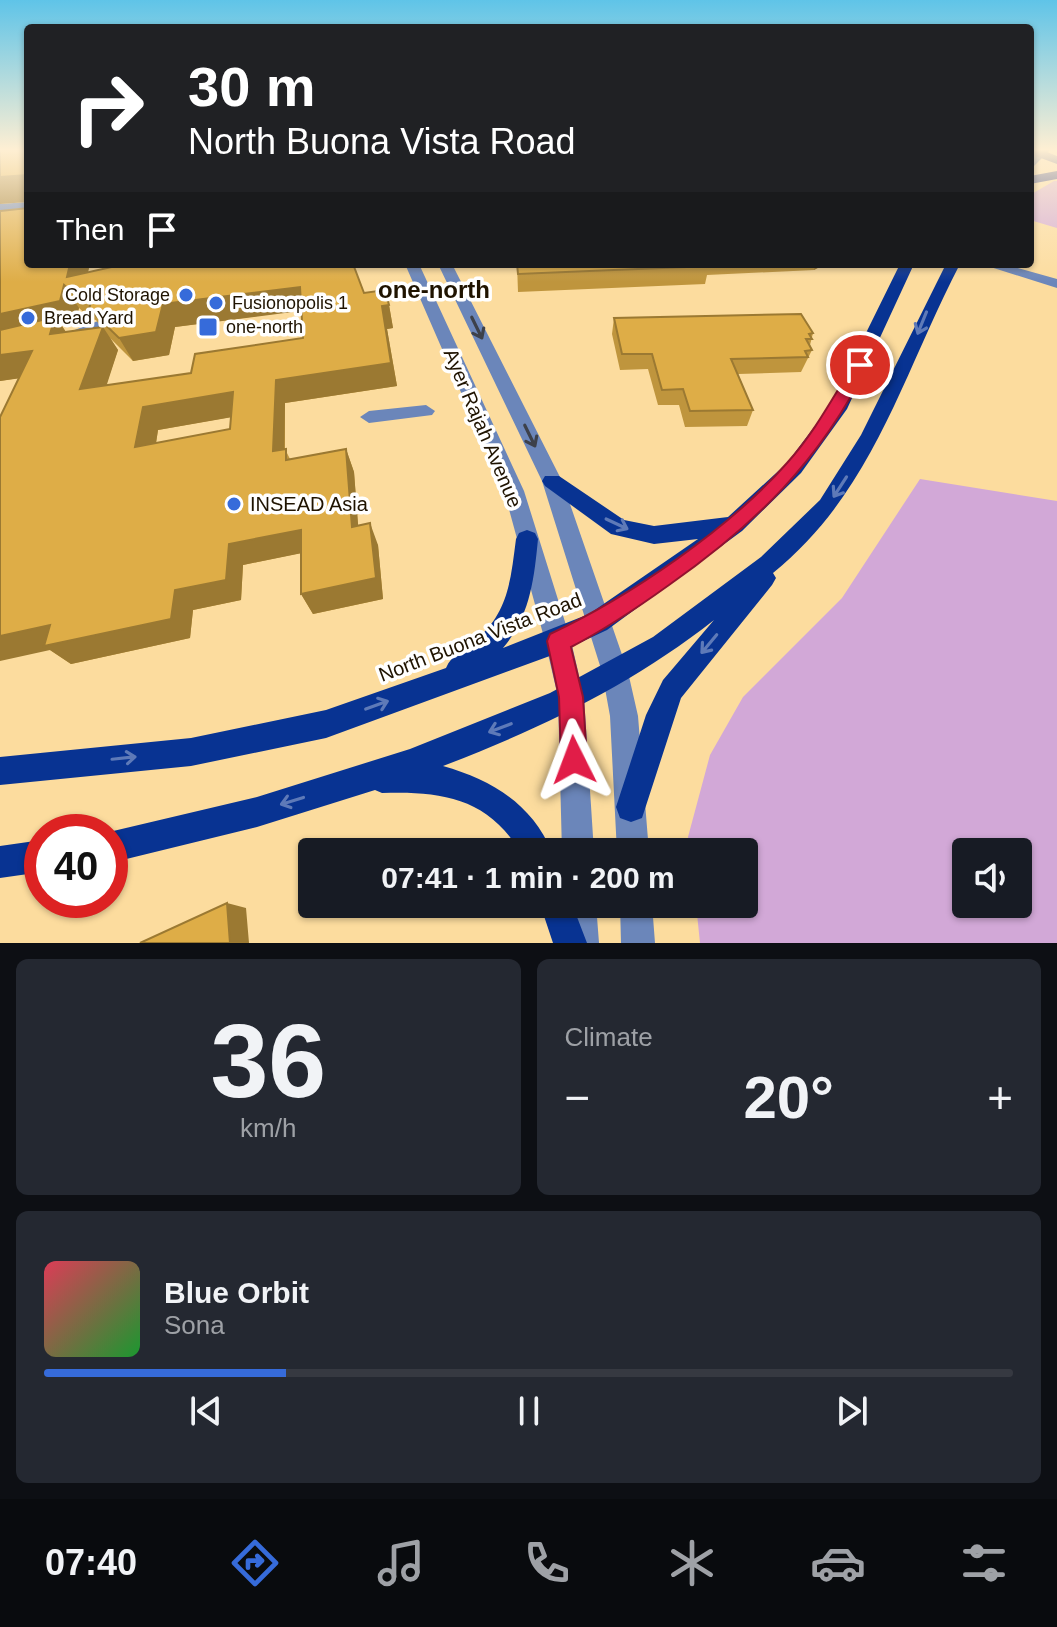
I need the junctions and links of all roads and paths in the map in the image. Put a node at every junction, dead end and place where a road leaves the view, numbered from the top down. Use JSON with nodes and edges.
{"nodes":[{"id":1,"x":24,"y":206,"type":"edge"},
{"id":2,"x":0,"y":208,"type":"edge"},
{"id":3,"x":24,"y":216,"type":"edge"},
{"id":4,"x":0,"y":219,"type":"edge"},
{"id":5,"x":414,"y":268,"type":"edge"},
{"id":6,"x":447,"y":268,"type":"edge"},
{"id":7,"x":905,"y":268,"type":"edge"},
{"id":8,"x":951,"y":268,"type":"edge"},
{"id":9,"x":1002,"y":268,"type":"edge"},
{"id":10,"x":1057,"y":284,"type":"edge"},
{"id":11,"x":98,"y":326,"type":"edge"},
{"id":12,"x":48,"y":340,"type":"edge"},
{"id":13,"x":426,"y":411,"type":"dead end"},
{"id":14,"x":369,"y":417,"type":"dead end"},
{"id":15,"x":552,"y":481,"type":"junction"},
{"id":16,"x":734,"y":525,"type":"junction"},
{"id":17,"x":527,"y":539,"type":"junction"},
{"id":18,"x":795,"y":541,"type":"junction"},
{"id":19,"x":598,"y":622,"type":"junction"},
{"id":20,"x":558,"y":641,"type":"junction"},
{"id":21,"x":615,"y":672,"type":"junction"},
{"id":22,"x":442,"y":682,"type":"junction"},
{"id":23,"x":571,"y":697,"type":"junction"},
{"id":24,"x":0,"y":771,"type":"edge"},
{"id":25,"x":367,"y":778,"type":"junction"},
{"id":26,"x":631,"y":807,"type":"junction"},
{"id":27,"x":530,"y":838,"type":"edge"},
{"id":28,"x":577,"y":838,"type":"edge"},
{"id":29,"x":632,"y":838,"type":"edge"},
{"id":30,"x":128,"y":843,"type":"edge"},
{"id":31,"x":24,"y":859,"type":"edge"},
{"id":32,"x":0,"y":862,"type":"edge"},
{"id":33,"x":561,"y":918,"type":"edge"},
{"id":34,"x":581,"y":918,"type":"edge"},
{"id":35,"x":637,"y":918,"type":"edge"},
{"id":36,"x":570,"y":943,"type":"edge"},
{"id":37,"x":582,"y":943,"type":"edge"},
{"id":38,"x":638,"y":943,"type":"edge"}],
"edges":[{"from":1,"to":2,"type":"street"},
{"from":3,"to":4,"type":"street"},
{"from":5,"to":17,"type":"street","name":"Ayer Rajah Avenue"},
{"from":6,"to":15,"type":"street","name":"Ayer Rajah Avenue","one_way":true},
{"from":7,"to":16,"type":"main road","name":"North Buona Vista Road"},
{"from":8,"to":18,"type":"main road","one_way":true},
{"from":9,"to":10,"type":"street"},
{"from":11,"to":12,"type":"street"},
{"from":13,"to":14,"type":"street"},
{"from":15,"to":16,"type":"main road","one_way":true},
{"from":15,"to":19,"type":"street","name":"Ayer Rajah Avenue"},
{"from":16,"to":19,"type":"main road","name":"North Buona Vista Road"},
{"from":17,"to":20,"type":"street","name":"Ayer Rajah Avenue"},
{"from":17,"to":22,"type":"main road"},
{"from":18,"to":21,"type":"main road"},
{"from":18,"to":26,"type":"main road","one_way":true},
{"from":19,"to":20,"type":"main road","name":"North Buona Vista Road"},
{"from":19,"to":21,"type":"street","name":"Ayer Rajah Avenue"},
{"from":20,"to":22,"type":"main road","name":"North Buona Vista Road"},
{"from":20,"to":23,"type":"street","name":"Ayer Rajah Avenue"},
{"from":21,"to":23,"type":"main road"},
{"from":21,"to":26,"type":"street","name":"Ayer Rajah Avenue"},
{"from":24,"to":22,"type":"main road","name":"North Buona Vista Road","one_way":true},
{"from":23,"to":25,"type":"main road","one_way":true},
{"from":23,"to":28,"type":"street","name":"Ayer Rajah Avenue"},
{"from":25,"to":27,"type":"main road"},
{"from":25,"to":30,"type":"main road","one_way":true},
{"from":26,"to":29,"type":"street","name":"Ayer Rajah Avenue"},
{"from":31,"to":32,"type":"main road"},
{"from":33,"to":36,"type":"main road"},
{"from":34,"to":37,"type":"street"},
{"from":35,"to":38,"type":"street"}]}
